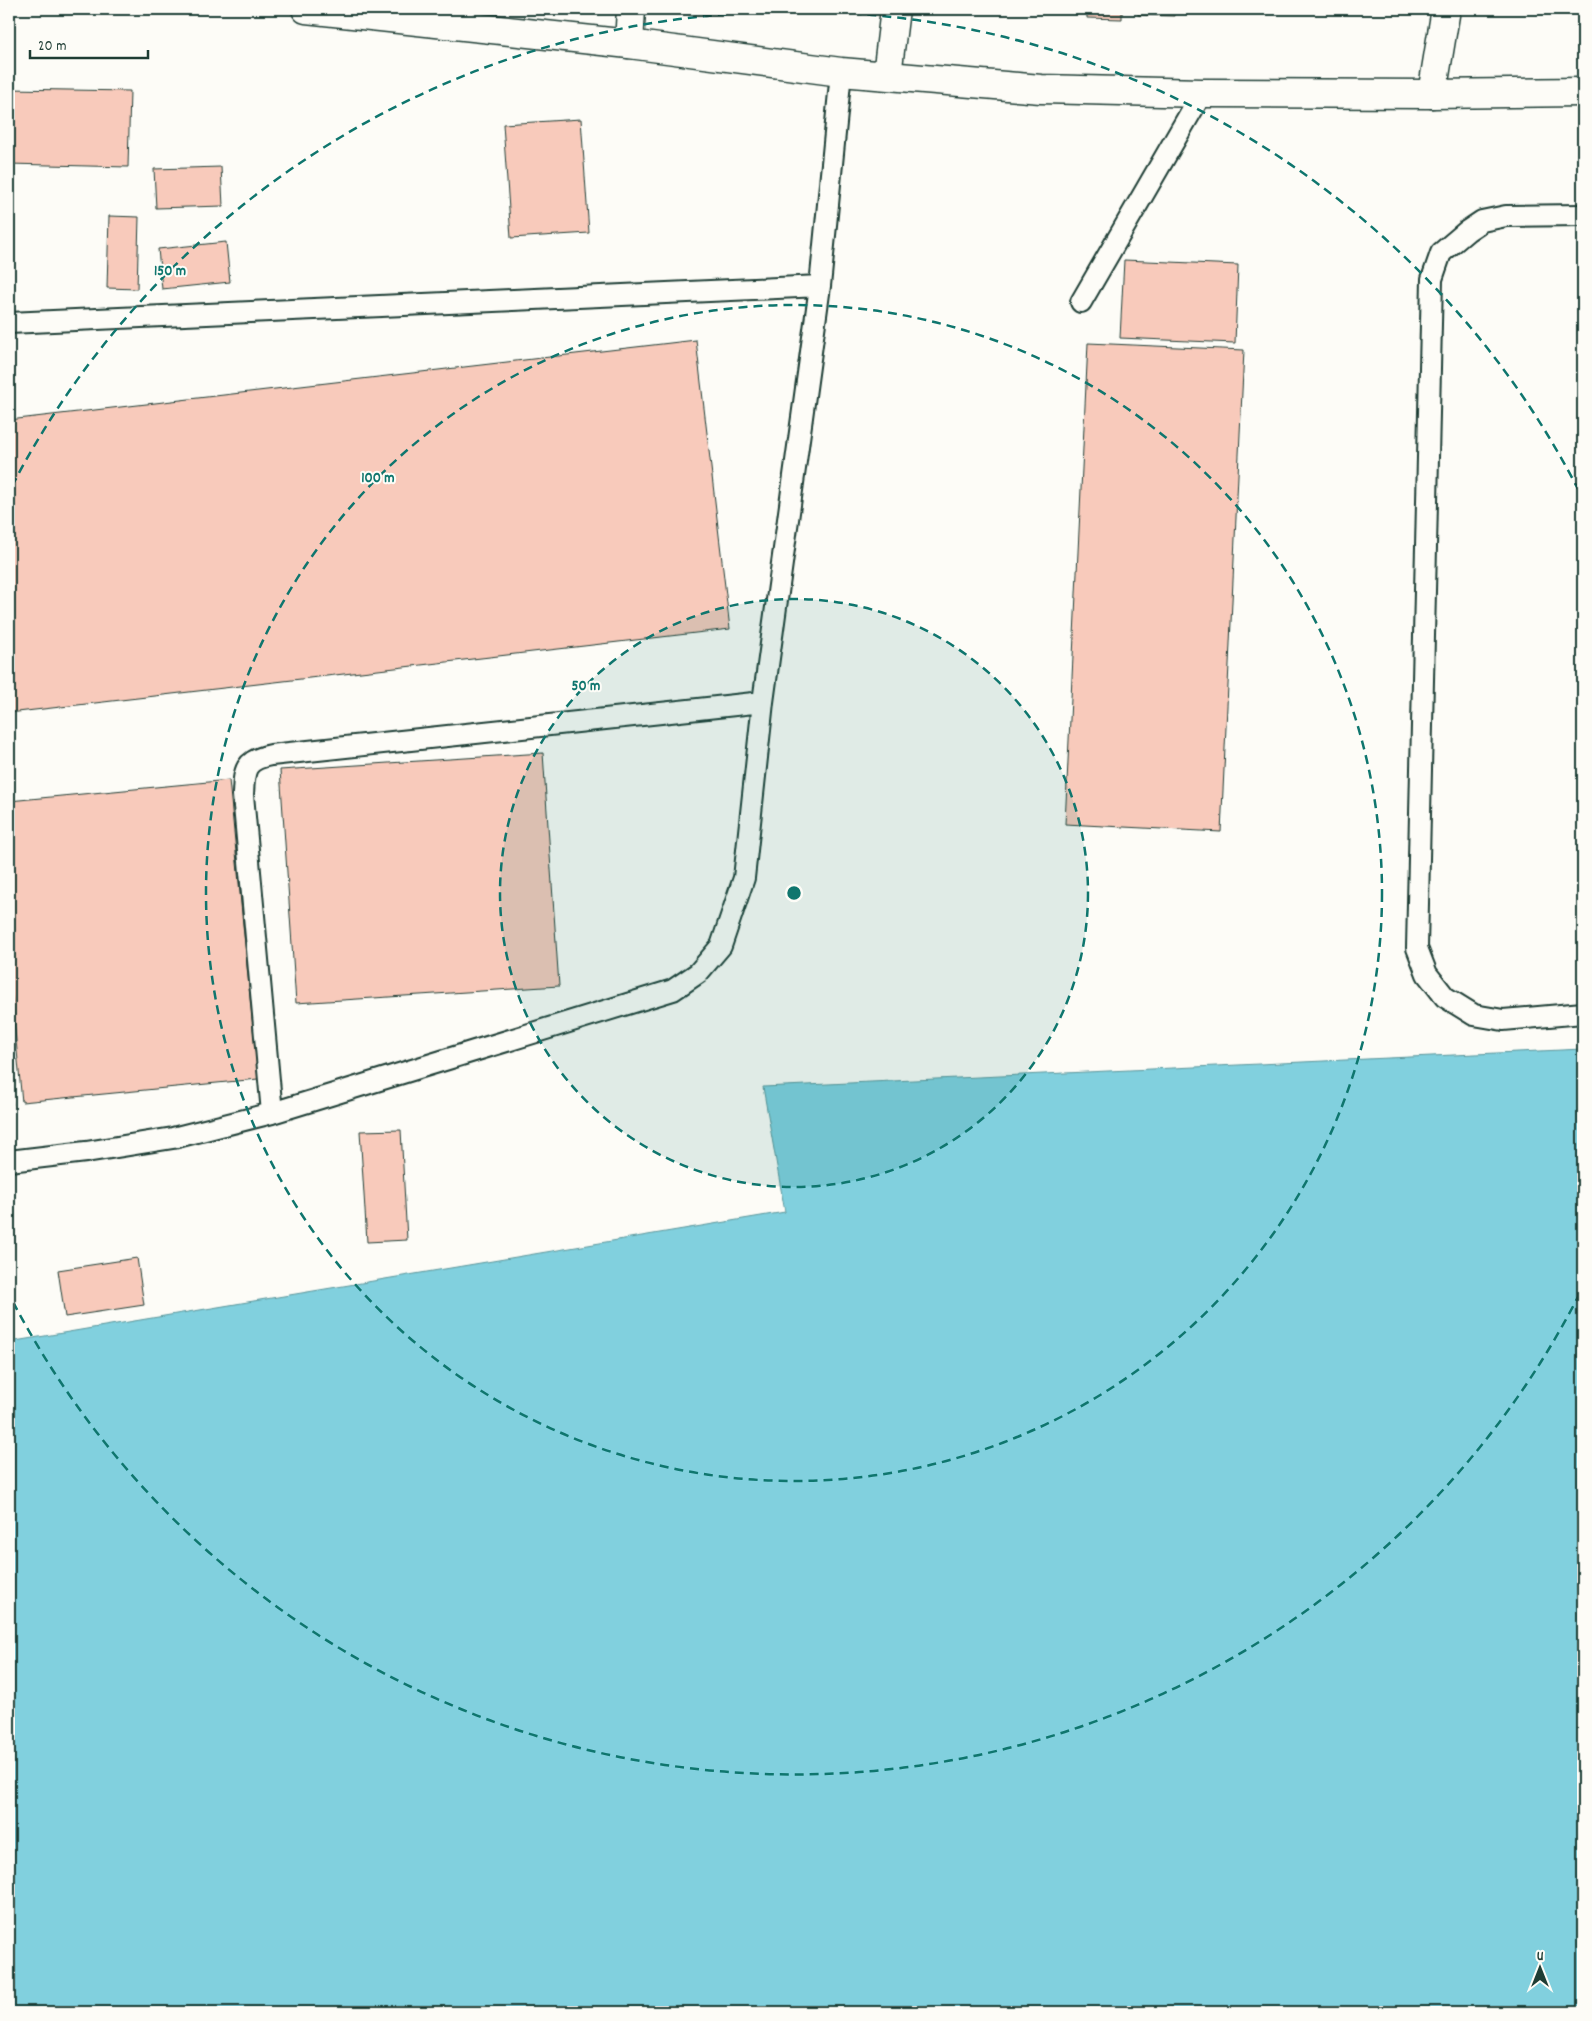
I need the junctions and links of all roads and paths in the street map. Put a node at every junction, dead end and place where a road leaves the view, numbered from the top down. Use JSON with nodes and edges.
{"nodes":[{"id":1,"x":306,"y":9,"type":"edge"},
{"id":2,"x":632,"y":9,"type":"edge"},
{"id":3,"x":895,"y":9,"type":"edge"},
{"id":4,"x":1446,"y":9,"type":"edge"},
{"id":5,"x":629,"y":44,"type":"junction"},
{"id":6,"x":841,"y":72,"type":"junction"},
{"id":7,"x":887,"y":75,"type":"junction"},
{"id":8,"x":1583,"y":92,"type":"edge"},
{"id":9,"x":1202,"y":93,"type":"junction"},
{"id":10,"x":1432,"y":94,"type":"junction"},
{"id":11,"x":1583,"y":215,"type":"edge"},
{"id":12,"x":820,"y":286,"type":"junction"},
{"id":13,"x":1081,"y":302,"type":"dead end"},
{"id":14,"x":9,"y":323,"type":"edge"},
{"id":15,"x":763,"y":702,"type":"junction"},
{"id":16,"x":1583,"y":1013,"type":"edge"},
{"id":17,"x":272,"y":1113,"type":"junction"},
{"id":18,"x":9,"y":1161,"type":"edge"}],
"edges":[{"from":1,"to":5,"type":"main road"},
{"from":2,"to":5,"type":"main road"},
{"from":3,"to":7,"type":"main road"},
{"from":4,"to":10,"type":"main road"},
{"from":5,"to":6,"type":"main road"},
{"from":6,"to":7,"type":"main road"},
{"from":6,"to":12,"type":"lane"},
{"from":7,"to":9,"type":"main road"},
{"from":8,"to":10,"type":"main road"},
{"from":9,"to":10,"type":"main road"},
{"from":9,"to":13,"type":"lane"},
{"from":11,"to":16,"type":"lane"},
{"from":12,"to":14,"type":"lane"},
{"from":12,"to":15,"type":"lane"},
{"from":15,"to":17,"type":"lane"},
{"from":15,"to":17,"type":"lane"},
{"from":17,"to":18,"type":"lane"}]}
